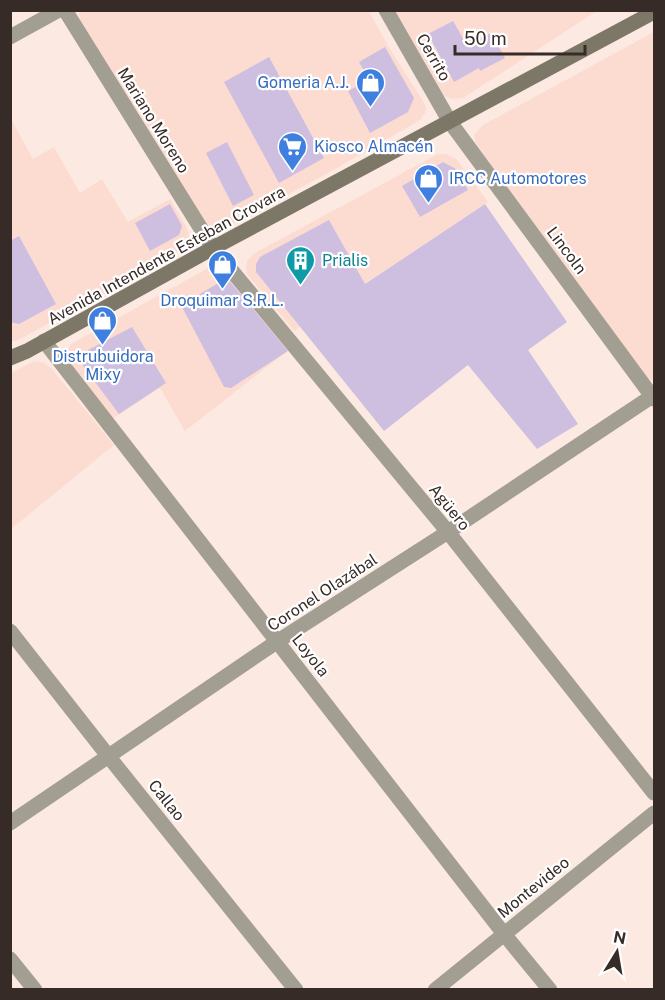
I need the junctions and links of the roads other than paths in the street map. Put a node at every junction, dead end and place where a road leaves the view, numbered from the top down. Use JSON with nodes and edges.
{"nodes":[{"id":1,"x":59,"y":10,"type":"edge"},
{"id":2,"x":65,"y":10,"type":"edge"},
{"id":3,"x":386,"y":10,"type":"edge"},
{"id":4,"x":654,"y":12,"type":"edge"},
{"id":5,"x":10,"y":37,"type":"edge"},
{"id":6,"x":450,"y":122,"type":"junction"},
{"id":7,"x":213,"y":248,"type":"junction"},
{"id":8,"x":44,"y":341,"type":"junction"},
{"id":9,"x":10,"y":358,"type":"edge"},
{"id":10,"x":654,"y":397,"type":"edge"},
{"id":11,"x":448,"y":532,"type":"junction"},
{"id":12,"x":10,"y":631,"type":"edge"},
{"id":13,"x":278,"y":641,"type":"junction"},
{"id":14,"x":109,"y":757,"type":"junction"},
{"id":15,"x":654,"y":792,"type":"edge"},
{"id":16,"x":654,"y":813,"type":"edge"},
{"id":17,"x":10,"y":823,"type":"edge"},
{"id":18,"x":504,"y":934,"type":"junction"},
{"id":19,"x":10,"y":959,"type":"edge"},
{"id":20,"x":35,"y":990,"type":"edge"},
{"id":21,"x":297,"y":990,"type":"edge"},
{"id":22,"x":435,"y":990,"type":"edge"},
{"id":23,"x":550,"y":990,"type":"edge"}],
"edges":[{"from":1,"to":5,"type":"street"},
{"from":2,"to":7,"type":"street","name":"Mariano Moreno"},
{"from":3,"to":6,"type":"street","name":"Cerrito"},
{"from":4,"to":6,"type":"main road","name":"Avenida Intendente Esteban Crovara"},
{"from":6,"to":7,"type":"main road","name":"Avenida Intendente Esteban Crovara"},
{"from":6,"to":10,"type":"street","name":"Lincoln"},
{"from":7,"to":8,"type":"main road","name":"Avenida Intendente Esteban Crovara"},
{"from":7,"to":11,"type":"street","name":"Agüero"},
{"from":8,"to":9,"type":"main road","name":"Avenida Intendente Esteban Crovara"},
{"from":8,"to":13,"type":"street","name":"Loyola"},
{"from":10,"to":11,"type":"street","name":"Coronel Olazábal"},
{"from":11,"to":13,"type":"street","name":"Coronel Olazábal"},
{"from":11,"to":15,"type":"street","name":"Agüero"},
{"from":12,"to":14,"type":"street","name":"Callao"},
{"from":13,"to":14,"type":"street","name":"Coronel Olazábal"},
{"from":13,"to":18,"type":"street","name":"Loyola"},
{"from":14,"to":17,"type":"street","name":"Coronel Olazábal"},
{"from":14,"to":21,"type":"street","name":"Callao"},
{"from":16,"to":18,"type":"street","name":"Montevideo"},
{"from":18,"to":22,"type":"street","name":"Montevideo"},
{"from":18,"to":23,"type":"street","name":"Loyola"},
{"from":19,"to":20,"type":"street"}]}
